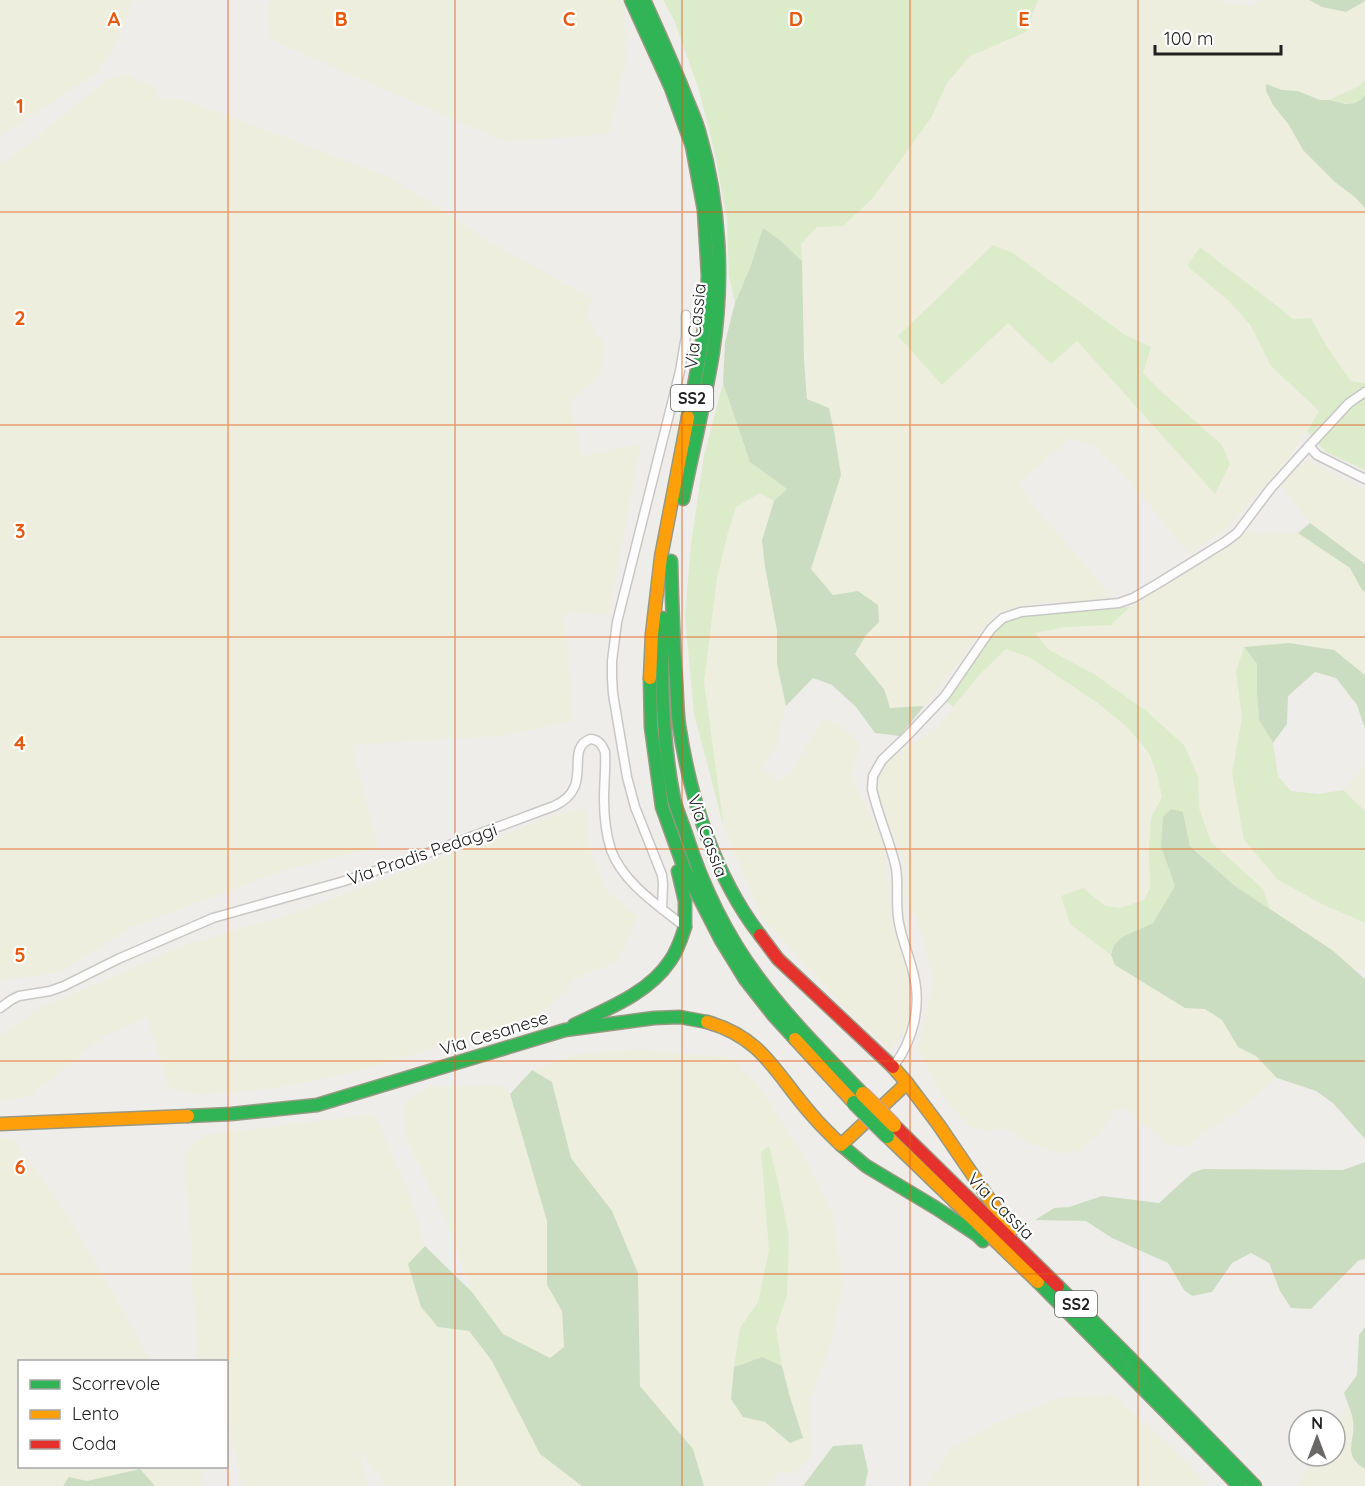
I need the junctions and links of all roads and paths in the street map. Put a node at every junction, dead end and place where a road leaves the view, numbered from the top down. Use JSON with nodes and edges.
{"nodes":[{"id":1,"x":630,"y":0,"type":"edge"},
{"id":2,"x":644,"y":0,"type":"edge"},
{"id":3,"x":686,"y":315,"type":"dead end"},
{"id":4,"x":1365,"y":392,"type":"edge"},
{"id":5,"x":1309,"y":446,"type":"junction"},
{"id":6,"x":1365,"y":479,"type":"edge"},
{"id":7,"x":671,"y":561,"type":"junction"},
{"id":8,"x":662,"y":807,"type":"junction"},
{"id":9,"x":662,"y":909,"type":"junction"},
{"id":10,"x":685,"y":927,"type":"junction"},
{"id":11,"x":0,"y":1008,"type":"edge"},
{"id":12,"x":565,"y":1030,"type":"junction"},
{"id":13,"x":893,"y":1067,"type":"junction"},
{"id":14,"x":907,"y":1083,"type":"junction"},
{"id":15,"x":858,"y":1099,"type":"junction"},
{"id":16,"x":0,"y":1124,"type":"edge"},
{"id":17,"x":891,"y":1131,"type":"junction"},
{"id":18,"x":841,"y":1145,"type":"junction"},
{"id":19,"x":1035,"y":1265,"type":"junction"},
{"id":20,"x":1049,"y":1293,"type":"junction"},
{"id":21,"x":1233,"y":1462,"type":"junction"},
{"id":22,"x":1239,"y":1486,"type":"edge"},
{"id":23,"x":1256,"y":1486,"type":"edge"},
{"id":24,"x":1262,"y":1486,"type":"edge"}],
"edges":[{"from":1,"to":8,"type":"main road","name":"Via Cassia","number":"SS2"},
{"from":2,"to":7,"type":"main road","name":"Via Cassia","number":"SS2"},
{"from":3,"to":9,"type":"street"},
{"from":4,"to":5,"type":"street"},
{"from":5,"to":6,"type":"street"},
{"from":5,"to":13,"type":"street"},
{"from":7,"to":13,"type":"main road"},
{"from":7,"to":15,"type":"main road","name":"Via Cassia","number":"SS2"},
{"from":8,"to":10,"type":"main road"},
{"from":8,"to":15,"type":"main road","name":"Via Cassia","number":"SS2"},
{"from":9,"to":10,"type":"street","name":"Via Pradis Pedaggi"},
{"from":9,"to":11,"type":"street","name":"Via Pradis Pedaggi"},
{"from":10,"to":12,"type":"main road"},
{"from":12,"to":16,"type":"main road","name":"Via Cesanese"},
{"from":12,"to":18,"type":"main road","name":"Via Cesanese"},
{"from":13,"to":14,"type":"main road"},
{"from":14,"to":18,"type":"main road"},
{"from":14,"to":19,"type":"main road"},
{"from":15,"to":17,"type":"main road","name":"Via Cassia","number":"SS2","bridge":true},
{"from":17,"to":19,"type":"main road","name":"Via Cassia","number":"SS2"},
{"from":17,"to":20,"type":"main road","name":"Via Cassia","number":"SS2"},
{"from":18,"to":20,"type":"main road","name":"Via Cesanese"},
{"from":19,"to":21,"type":"main road","name":"Via Cassia","number":"SS2"},
{"from":20,"to":22,"type":"main road","name":"Via Cassia","number":"SS2"},
{"from":21,"to":23,"type":"main road","name":"Via Cassia","number":"SS2"},
{"from":21,"to":24,"type":"main road"}]}
